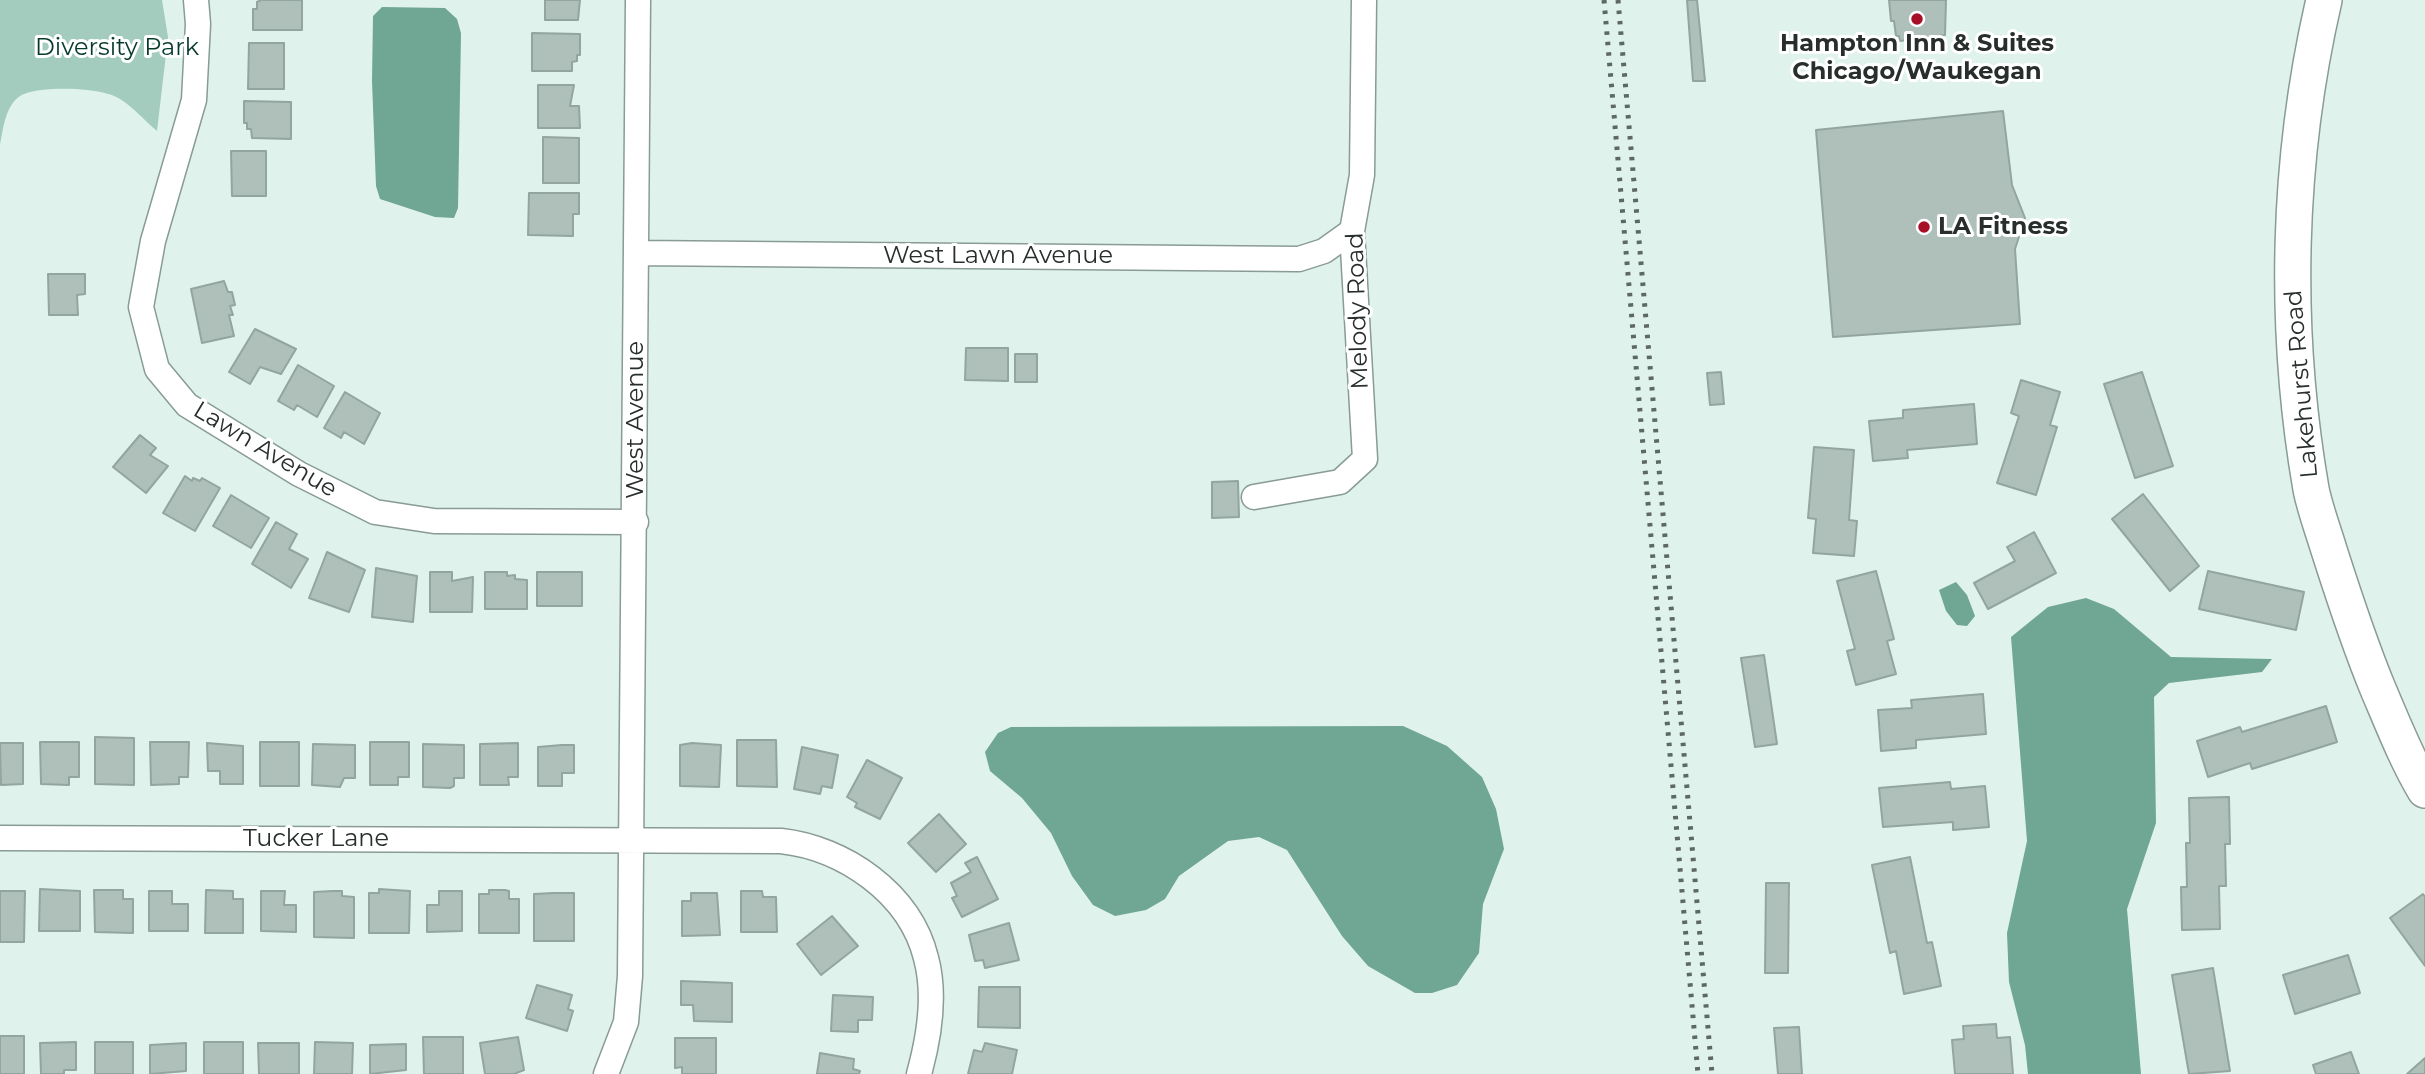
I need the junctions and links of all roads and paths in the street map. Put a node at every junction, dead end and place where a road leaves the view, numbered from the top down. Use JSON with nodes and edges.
{"nodes":[{"id":1,"x":196,"y":0,"type":"edge"},
{"id":2,"x":638,"y":0,"type":"edge"},
{"id":3,"x":1364,"y":0,"type":"edge"},
{"id":4,"x":2324,"y":0,"type":"edge"},
{"id":5,"x":1352,"y":231,"type":"junction"},
{"id":6,"x":637,"y":253,"type":"junction"},
{"id":7,"x":1255,"y":497,"type":"dead end"},
{"id":8,"x":636,"y":522,"type":"junction"},
{"id":9,"x":2425,"y":790,"type":"edge"},
{"id":10,"x":0,"y":838,"type":"edge"},
{"id":11,"x":632,"y":841,"type":"junction"},
{"id":12,"x":606,"y":1074,"type":"edge"},
{"id":13,"x":919,"y":1074,"type":"edge"}],
"edges":[{"from":1,"to":8,"type":"street","name":"Lawn Avenue"},
{"from":2,"to":6,"type":"street","name":"West Avenue"},
{"from":3,"to":5,"type":"street","name":"Melody Road"},
{"from":4,"to":9,"type":"street","name":"Lakehurst Road"},
{"from":5,"to":6,"type":"street","name":"West Lawn Avenue"},
{"from":5,"to":7,"type":"street","name":"Melody Road"},
{"from":6,"to":8,"type":"street","name":"West Avenue"},
{"from":8,"to":11,"type":"street","name":"West Avenue"},
{"from":10,"to":11,"type":"street","name":"Tucker Lane"},
{"from":11,"to":12,"type":"street","name":"West Avenue"},
{"from":11,"to":13,"type":"street","name":"Tucker Lane"}]}
